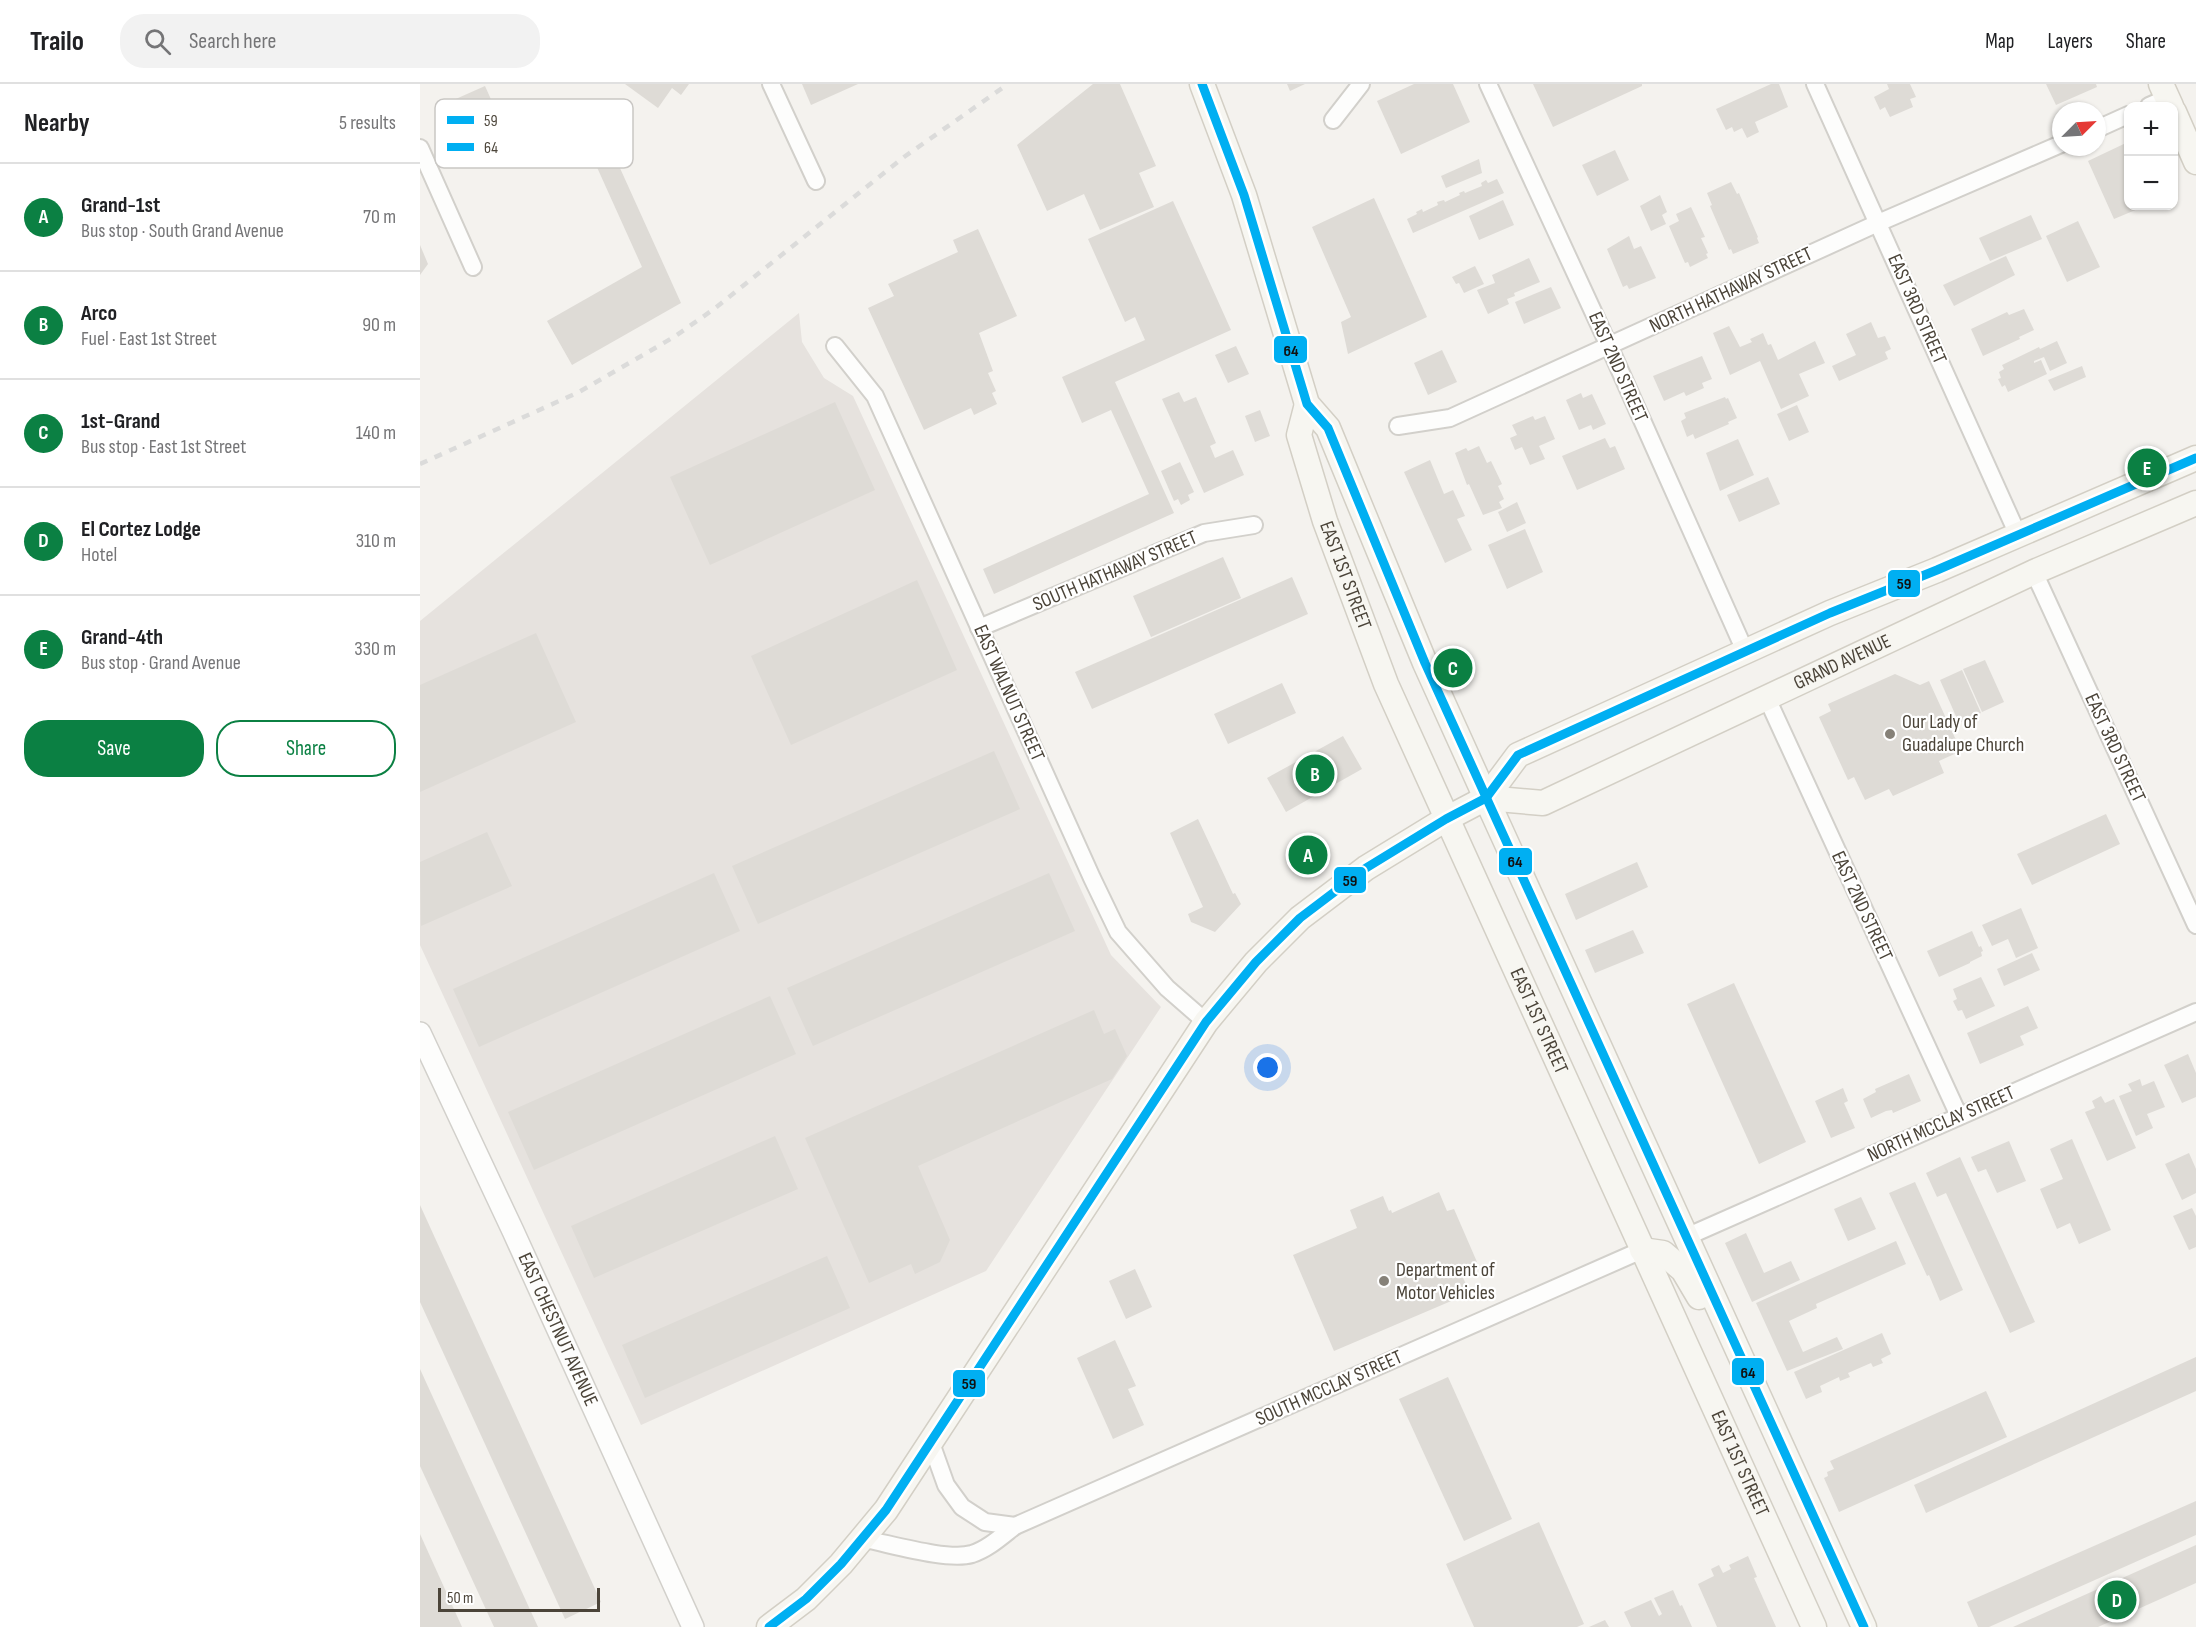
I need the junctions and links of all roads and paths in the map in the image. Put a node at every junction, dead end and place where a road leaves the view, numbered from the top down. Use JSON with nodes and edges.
{"nodes":[{"id":1,"x":771,"y":84,"type":"edge"},
{"id":2,"x":1202,"y":84,"type":"edge"},
{"id":3,"x":1361,"y":84,"type":"edge"},
{"id":4,"x":1488,"y":84,"type":"edge"},
{"id":5,"x":1815,"y":84,"type":"edge"},
{"id":6,"x":2164,"y":101,"type":"edge"},
{"id":7,"x":2124,"y":118,"type":"edge"},
{"id":8,"x":1333,"y":120,"type":"dead end"},
{"id":9,"x":2106,"y":125,"type":"edge"},
{"id":10,"x":420,"y":148,"type":"edge"},
{"id":11,"x":2052,"y":148,"type":"edge"},
{"id":12,"x":2194,"y":152,"type":"edge"},
{"id":13,"x":816,"y":182,"type":"dead end"},
{"id":14,"x":1878,"y":223,"type":"junction"},
{"id":15,"x":473,"y":267,"type":"dead end"},
{"id":16,"x":836,"y":346,"type":"dead end"},
{"id":17,"x":1609,"y":346,"type":"junction"},
{"id":18,"x":1307,"y":404,"type":"junction"},
{"id":19,"x":1398,"y":426,"type":"dead end"},
{"id":20,"x":2196,"y":458,"type":"edge"},
{"id":21,"x":2196,"y":503,"type":"edge"},
{"id":22,"x":1254,"y":525,"type":"dead end"},
{"id":23,"x":2018,"y":535,"type":"junction"},
{"id":24,"x":2034,"y":572,"type":"junction"},
{"id":25,"x":979,"y":628,"type":"junction"},
{"id":26,"x":1745,"y":651,"type":"junction"},
{"id":27,"x":1766,"y":696,"type":"junction"},
{"id":28,"x":1486,"y":798,"type":"junction"},
{"id":29,"x":1446,"y":819,"type":"junction"},
{"id":30,"x":2196,"y":925,"type":"edge"},
{"id":31,"x":2196,"y":1012,"type":"edge"},
{"id":32,"x":1206,"y":1022,"type":"junction"},
{"id":33,"x":420,"y":1033,"type":"edge"},
{"id":34,"x":1959,"y":1116,"type":"junction"},
{"id":35,"x":1686,"y":1237,"type":"junction"},
{"id":36,"x":1642,"y":1250,"type":"junction"},
{"id":37,"x":1765,"y":1411,"type":"junction"},
{"id":38,"x":931,"y":1443,"type":"junction"},
{"id":39,"x":1016,"y":1526,"type":"junction"},
{"id":40,"x":864,"y":1539,"type":"junction"},
{"id":41,"x":693,"y":1627,"type":"edge"},
{"id":42,"x":769,"y":1627,"type":"edge"},
{"id":43,"x":1814,"y":1627,"type":"edge"},
{"id":44,"x":1864,"y":1627,"type":"edge"}],
"edges":[{"from":1,"to":13,"type":"street"},
{"from":2,"to":18,"type":"main road","name":"EAST 1ST STREET"},
{"from":3,"to":8,"type":"street"},
{"from":4,"to":17,"type":"street","name":"EAST 2ND STREET"},
{"from":5,"to":14,"type":"street","name":"EAST 3RD STREET"},
{"from":6,"to":12,"type":"main road"},
{"from":7,"to":9,"type":"street"},
{"from":10,"to":15,"type":"street"},
{"from":11,"to":14,"type":"street","name":"NORTH HATHAWAY STREET"},
{"from":14,"to":17,"type":"street","name":"NORTH HATHAWAY STREET"},
{"from":14,"to":23,"type":"street","name":"EAST 3RD STREET"},
{"from":16,"to":25,"type":"street","name":"EAST WALNUT STREET"},
{"from":17,"to":19,"type":"street","name":"NORTH HATHAWAY STREET"},
{"from":17,"to":26,"type":"street","name":"EAST 2ND STREET"},
{"from":18,"to":28,"type":"main road","name":"EAST 1ST STREET"},
{"from":18,"to":29,"type":"main road","name":"EAST 1ST STREET"},
{"from":20,"to":23,"type":"main road"},
{"from":21,"to":24,"type":"main road","name":"GRAND AVENUE"},
{"from":22,"to":25,"type":"street","name":"SOUTH HATHAWAY STREET"},
{"from":23,"to":26,"type":"main road"},
{"from":24,"to":27,"type":"main road","name":"GRAND AVENUE"},
{"from":24,"to":30,"type":"street","name":"EAST 3RD STREET"},
{"from":25,"to":32,"type":"street","name":"EAST WALNUT STREET"},
{"from":26,"to":28,"type":"main road"},
{"from":27,"to":28,"type":"main road","name":"GRAND AVENUE"},
{"from":27,"to":34,"type":"street","name":"EAST 2ND STREET"},
{"from":28,"to":29,"type":"main road"},
{"from":28,"to":35,"type":"main road","name":"EAST 1ST STREET"},
{"from":29,"to":32,"type":"main road"},
{"from":29,"to":36,"type":"main road","name":"EAST 1ST STREET"},
{"from":31,"to":34,"type":"street","name":"NORTH MCCLAY STREET"},
{"from":32,"to":38,"type":"main road"},
{"from":33,"to":41,"type":"street","name":"EAST CHESTNUT AVENUE"},
{"from":34,"to":35,"type":"street","name":"NORTH MCCLAY STREET"},
{"from":35,"to":37,"type":"main road","name":"EAST 1ST STREET"},
{"from":36,"to":37,"type":"main road"},
{"from":36,"to":39,"type":"street","name":"SOUTH MCCLAY STREET"},
{"from":36,"to":43,"type":"main road","name":"EAST 1ST STREET"},
{"from":37,"to":44,"type":"main road","name":"EAST 1ST STREET"},
{"from":38,"to":39,"type":"street"},
{"from":38,"to":40,"type":"main road"},
{"from":39,"to":40,"type":"street","name":"SOUTH MCCLAY STREET"},
{"from":40,"to":42,"type":"main road"}]}
